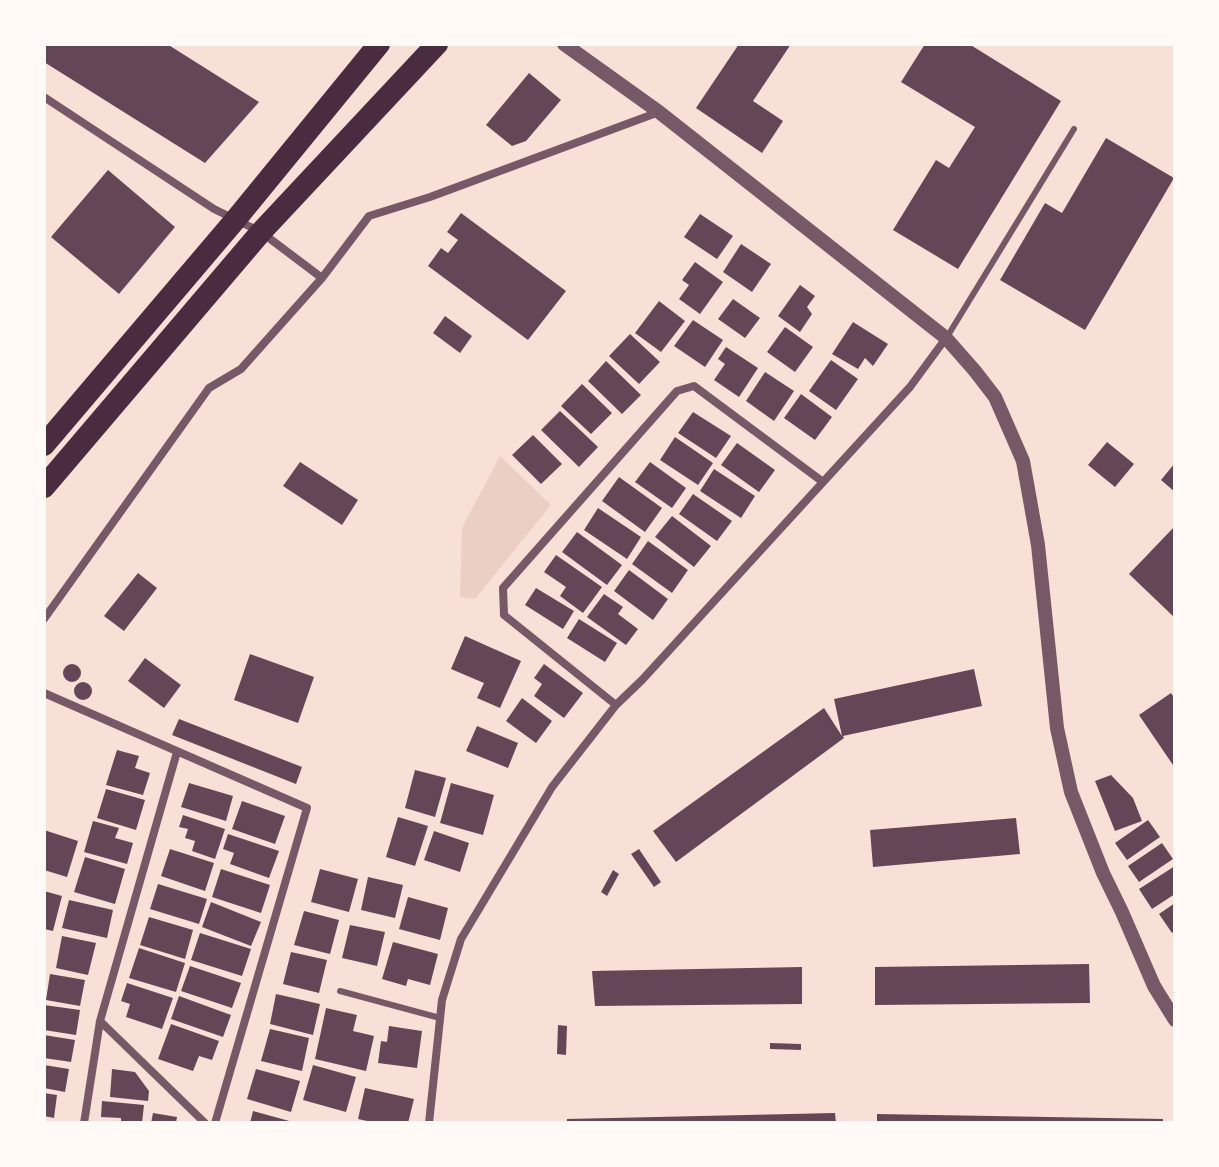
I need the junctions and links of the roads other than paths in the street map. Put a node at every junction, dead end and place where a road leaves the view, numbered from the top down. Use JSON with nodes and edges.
{"nodes":[{"id":1,"x":379,"y":44,"type":"edge"},
{"id":2,"x":437,"y":44,"type":"edge"},
{"id":3,"x":564,"y":44,"type":"edge"},
{"id":4,"x":44,"y":97,"type":"edge"},
{"id":5,"x":659,"y":112,"type":"junction"},
{"id":6,"x":1074,"y":129,"type":"dead end"},
{"id":7,"x":236,"y":219,"type":"junction"},
{"id":8,"x":261,"y":232,"type":"junction"},
{"id":9,"x":322,"y":278,"type":"junction"},
{"id":10,"x":946,"y":338,"type":"junction"},
{"id":11,"x":44,"y":445,"type":"edge"},
{"id":12,"x":823,"y":482,"type":"junction"},
{"id":13,"x":44,"y":487,"type":"edge"},
{"id":14,"x":44,"y":619,"type":"edge"},
{"id":15,"x":44,"y":693,"type":"edge"},
{"id":16,"x":616,"y":705,"type":"junction"},
{"id":17,"x":177,"y":752,"type":"junction"},
{"id":18,"x":340,"y":991,"type":"dead end"},
{"id":19,"x":440,"y":1018,"type":"junction"},
{"id":20,"x":1175,"y":1020,"type":"edge"},
{"id":21,"x":100,"y":1021,"type":"junction"},
{"id":22,"x":84,"y":1123,"type":"edge"},
{"id":23,"x":205,"y":1123,"type":"edge"},
{"id":24,"x":215,"y":1123,"type":"edge"},
{"id":25,"x":429,"y":1123,"type":"edge"}],
"edges":[{"from":1,"to":7,"type":"highway"},
{"from":2,"to":8,"type":"highway"},
{"from":3,"to":5,"type":"street"},
{"from":4,"to":7,"type":"street"},
{"from":5,"to":9,"type":"street"},
{"from":5,"to":10,"type":"street"},
{"from":6,"to":10,"type":"lane"},
{"from":7,"to":8,"type":"street"},
{"from":7,"to":11,"type":"highway"},
{"from":8,"to":9,"type":"street"},
{"from":8,"to":13,"type":"highway"},
{"from":9,"to":14,"type":"street"},
{"from":10,"to":12,"type":"street"},
{"from":10,"to":20,"type":"street"},
{"from":12,"to":16,"type":"street"},
{"from":12,"to":16,"type":"street"},
{"from":15,"to":17,"type":"street"},
{"from":16,"to":19,"type":"street"},
{"from":17,"to":21,"type":"street"},
{"from":17,"to":24,"type":"street"},
{"from":18,"to":19,"type":"lane"},
{"from":19,"to":25,"type":"street"},
{"from":21,"to":22,"type":"street"},
{"from":21,"to":23,"type":"street"}]}
